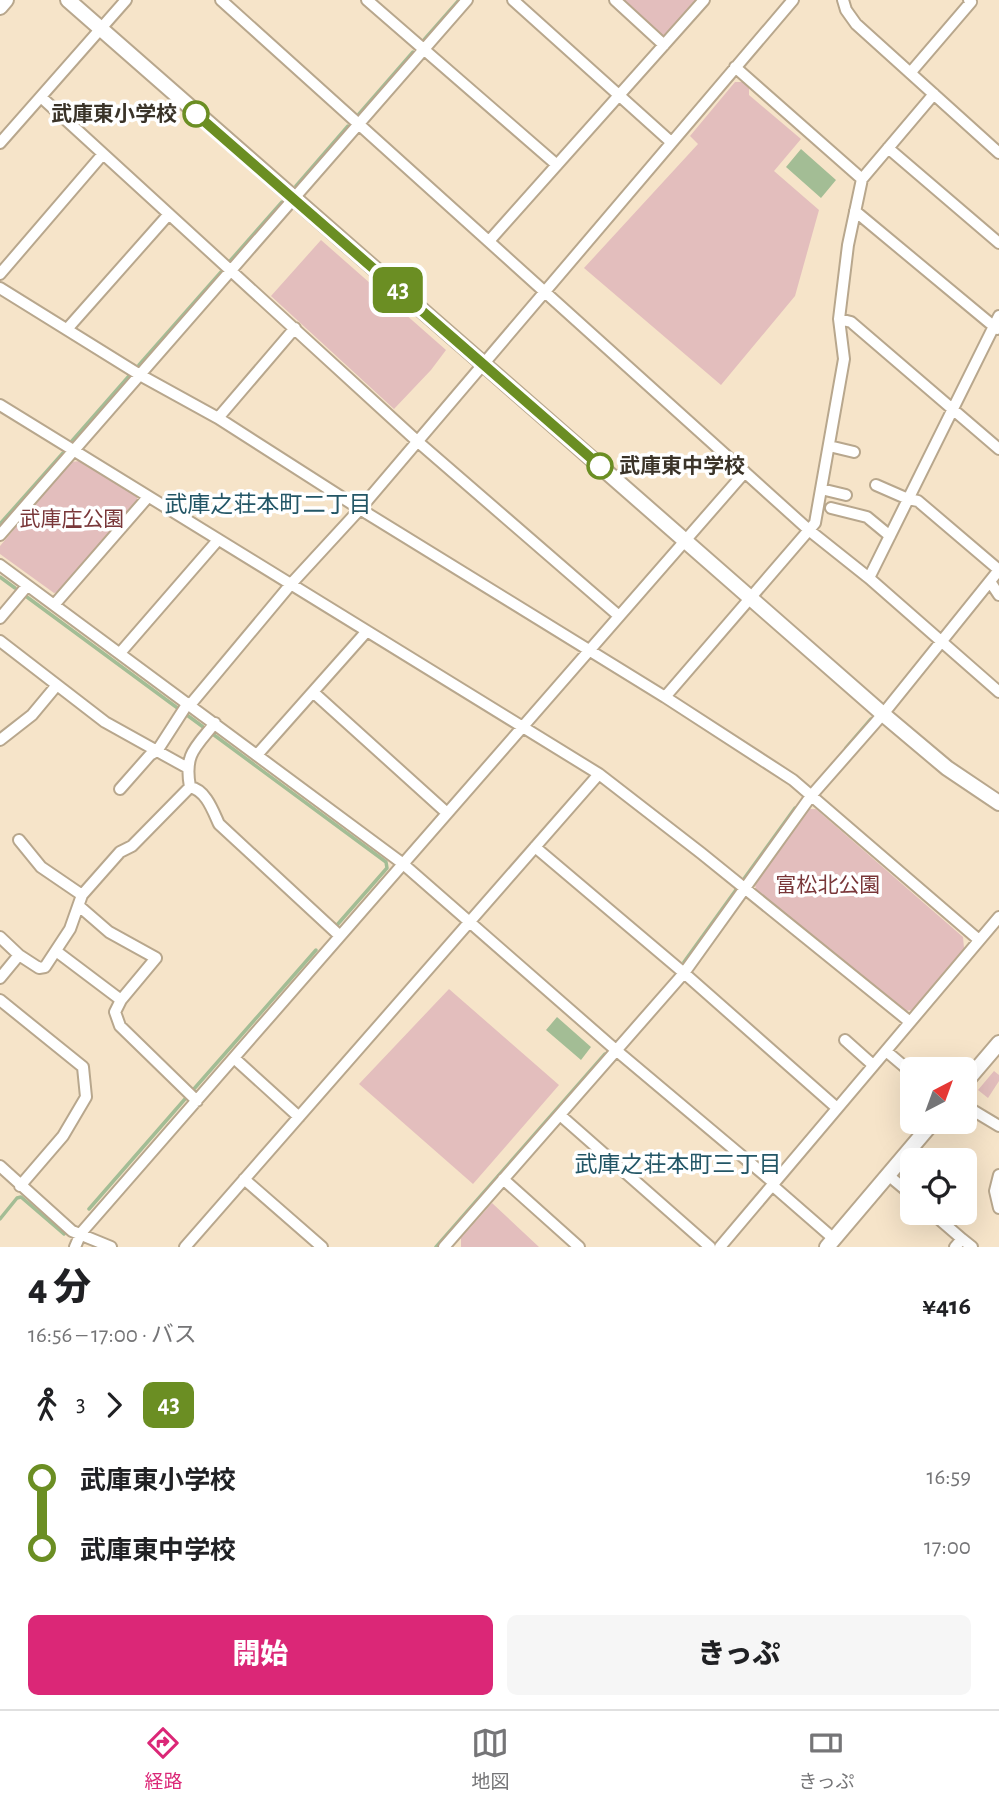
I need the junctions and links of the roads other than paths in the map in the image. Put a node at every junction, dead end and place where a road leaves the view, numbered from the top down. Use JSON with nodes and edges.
{"nodes":[{"id":1,"x":6,"y":0,"type":"edge"},
{"id":2,"x":68,"y":0,"type":"edge"},
{"id":3,"x":126,"y":0,"type":"edge"},
{"id":4,"x":367,"y":0,"type":"edge"},
{"id":5,"x":467,"y":0,"type":"edge"},
{"id":6,"x":513,"y":0,"type":"edge"},
{"id":7,"x":615,"y":0,"type":"edge"},
{"id":8,"x":704,"y":0,"type":"edge"},
{"id":9,"x":843,"y":0,"type":"edge"},
{"id":10,"x":969,"y":0,"type":"edge"},
{"id":11,"x":223,"y":1,"type":"edge"},
{"id":12,"x":785,"y":3,"type":"edge"},
{"id":13,"x":0,"y":7,"type":"edge"},
{"id":14,"x":100,"y":29,"type":"junction"},
{"id":15,"x":664,"y":44,"type":"junction"},
{"id":16,"x":425,"y":51,"type":"junction"},
{"id":17,"x":735,"y":66,"type":"junction"},
{"id":18,"x":911,"y":72,"type":"junction"},
{"id":19,"x":934,"y":94,"type":"junction"},
{"id":20,"x":620,"y":96,"type":"junction"},
{"id":21,"x":41,"y":97,"type":"junction"},
{"id":22,"x":354,"y":122,"type":"junction"},
{"id":23,"x":671,"y":142,"type":"junction"},
{"id":24,"x":0,"y":143,"type":"edge"},
{"id":25,"x":888,"y":148,"type":"junction"},
{"id":26,"x":999,"y":153,"type":"edge"},
{"id":27,"x":103,"y":154,"type":"junction"},
{"id":28,"x":557,"y":165,"type":"junction"},
{"id":29,"x":862,"y":179,"type":"junction"},
{"id":30,"x":294,"y":200,"type":"junction"},
{"id":31,"x":855,"y":211,"type":"junction"},
{"id":32,"x":169,"y":214,"type":"junction"},
{"id":33,"x":490,"y":240,"type":"junction"},
{"id":34,"x":999,"y":243,"type":"edge"},
{"id":35,"x":232,"y":270,"type":"junction"},
{"id":36,"x":0,"y":274,"type":"edge"},
{"id":37,"x":0,"y":288,"type":"edge"},
{"id":38,"x":546,"y":291,"type":"junction"},
{"id":39,"x":839,"y":319,"type":"junction"},
{"id":40,"x":997,"y":325,"type":"edge"},
{"id":41,"x":68,"y":328,"type":"junction"},
{"id":42,"x":295,"y":328,"type":"junction"},
{"id":43,"x":483,"y":365,"type":"junction"},
{"id":44,"x":140,"y":374,"type":"junction"},
{"id":45,"x":0,"y":405,"type":"edge"},
{"id":46,"x":953,"y":409,"type":"junction"},
{"id":47,"x":218,"y":418,"type":"junction"},
{"id":48,"x":417,"y":441,"type":"junction"},
{"id":49,"x":829,"y":446,"type":"junction"},
{"id":50,"x":999,"y":449,"type":"edge"},
{"id":51,"x":74,"y":451,"type":"junction"},
{"id":52,"x":854,"y":452,"type":"dead end"},
{"id":53,"x":746,"y":472,"type":"junction"},
{"id":54,"x":876,"y":485,"type":"dead end"},
{"id":55,"x":821,"y":489,"type":"junction"},
{"id":56,"x":846,"y":495,"type":"dead end"},
{"id":57,"x":148,"y":497,"type":"junction"},
{"id":58,"x":908,"y":499,"type":"junction"},
{"id":59,"x":831,"y":508,"type":"dead end"},
{"id":60,"x":360,"y":509,"type":"junction"},
{"id":61,"x":810,"y":531,"type":"junction"},
{"id":62,"x":0,"y":535,"type":"edge"},
{"id":63,"x":890,"y":536,"type":"junction"},
{"id":64,"x":218,"y":540,"type":"junction"},
{"id":65,"x":685,"y":541,"type":"junction"},
{"id":66,"x":0,"y":565,"type":"edge"},
{"id":67,"x":999,"y":570,"type":"edge"},
{"id":68,"x":869,"y":578,"type":"junction"},
{"id":69,"x":991,"y":583,"type":"junction"},
{"id":70,"x":291,"y":584,"type":"junction"},
{"id":71,"x":27,"y":586,"type":"junction"},
{"id":72,"x":999,"y":594,"type":"edge"},
{"id":73,"x":751,"y":598,"type":"junction"},
{"id":74,"x":54,"y":604,"type":"junction"},
{"id":75,"x":620,"y":616,"type":"junction"},
{"id":76,"x":0,"y":618,"type":"edge"},
{"id":77,"x":367,"y":631,"type":"junction"},
{"id":78,"x":0,"y":641,"type":"edge"},
{"id":79,"x":942,"y":643,"type":"junction"},
{"id":80,"x":589,"y":650,"type":"junction"},
{"id":81,"x":120,"y":653,"type":"junction"},
{"id":82,"x":57,"y":685,"type":"junction"},
{"id":83,"x":313,"y":692,"type":"junction"},
{"id":84,"x":999,"y":692,"type":"edge"},
{"id":85,"x":665,"y":697,"type":"junction"},
{"id":86,"x":185,"y":708,"type":"junction"},
{"id":87,"x":883,"y":714,"type":"junction"},
{"id":88,"x":523,"y":727,"type":"junction"},
{"id":89,"x":210,"y":729,"type":"junction"},
{"id":90,"x":0,"y":740,"type":"edge"},
{"id":91,"x":157,"y":751,"type":"junction"},
{"id":92,"x":257,"y":755,"type":"junction"},
{"id":93,"x":186,"y":767,"type":"junction"},
{"id":94,"x":599,"y":775,"type":"junction"},
{"id":95,"x":190,"y":787,"type":"junction"},
{"id":96,"x":120,"y":789,"type":"dead end"},
{"id":97,"x":811,"y":796,"type":"junction"},
{"id":98,"x":999,"y":803,"type":"edge"},
{"id":99,"x":447,"y":813,"type":"junction"},
{"id":100,"x":19,"y":840,"type":"dead end"},
{"id":101,"x":535,"y":847,"type":"junction"},
{"id":102,"x":402,"y":863,"type":"junction"},
{"id":103,"x":742,"y":885,"type":"junction"},
{"id":104,"x":80,"y":901,"type":"junction"},
{"id":105,"x":999,"y":917,"type":"edge"},
{"id":106,"x":468,"y":922,"type":"junction"},
{"id":107,"x":340,"y":936,"type":"junction"},
{"id":108,"x":0,"y":937,"type":"edge"},
{"id":109,"x":979,"y":940,"type":"junction"},
{"id":110,"x":56,"y":951,"type":"junction"},
{"id":111,"x":19,"y":955,"type":"junction"},
{"id":112,"x":684,"y":973,"type":"junction"},
{"id":113,"x":0,"y":978,"type":"edge"},
{"id":114,"x":0,"y":1000,"type":"edge"},
{"id":115,"x":121,"y":1000,"type":"junction"},
{"id":116,"x":910,"y":1022,"type":"junction"},
{"id":117,"x":845,"y":1040,"type":"dead end"},
{"id":118,"x":999,"y":1043,"type":"edge"},
{"id":119,"x":617,"y":1051,"type":"junction"},
{"id":120,"x":886,"y":1051,"type":"junction"},
{"id":121,"x":234,"y":1058,"type":"junction"},
{"id":122,"x":900,"y":1063,"type":"edge"},
{"id":123,"x":873,"y":1066,"type":"junction"},
{"id":124,"x":977,"y":1069,"type":"edge"},
{"id":125,"x":197,"y":1101,"type":"junction"},
{"id":126,"x":837,"y":1108,"type":"junction"},
{"id":127,"x":977,"y":1113,"type":"edge"},
{"id":128,"x":560,"y":1115,"type":"junction"},
{"id":129,"x":299,"y":1116,"type":"junction"},
{"id":130,"x":999,"y":1126,"type":"edge"},
{"id":131,"x":923,"y":1134,"type":"edge"},
{"id":132,"x":0,"y":1166,"type":"edge"},
{"id":133,"x":888,"y":1175,"type":"junction"},
{"id":134,"x":999,"y":1175,"type":"edge"},
{"id":135,"x":244,"y":1179,"type":"junction"},
{"id":136,"x":503,"y":1179,"type":"junction"},
{"id":137,"x":773,"y":1184,"type":"junction"},
{"id":138,"x":900,"y":1185,"type":"edge"},
{"id":139,"x":20,"y":1186,"type":"junction"},
{"id":140,"x":999,"y":1208,"type":"edge"},
{"id":141,"x":942,"y":1225,"type":"edge"},
{"id":142,"x":81,"y":1233,"type":"junction"},
{"id":143,"x":831,"y":1243,"type":"edge"},
{"id":144,"x":958,"y":1243,"type":"edge"},
{"id":145,"x":448,"y":1245,"type":"edge"},
{"id":146,"x":75,"y":1247,"type":"edge"},
{"id":147,"x":111,"y":1247,"type":"edge"},
{"id":148,"x":185,"y":1247,"type":"edge"},
{"id":149,"x":321,"y":1247,"type":"edge"},
{"id":150,"x":579,"y":1247,"type":"edge"},
{"id":151,"x":710,"y":1247,"type":"edge"},
{"id":152,"x":720,"y":1247,"type":"edge"},
{"id":153,"x":972,"y":1247,"type":"edge"}],
"edges":[{"from":1,"to":13,"type":"street"},
{"from":2,"to":14,"type":"street"},
{"from":3,"to":14,"type":"street"},
{"from":4,"to":16,"type":"street"},
{"from":5,"to":16,"type":"street"},
{"from":6,"to":20,"type":"street"},
{"from":7,"to":15,"type":"street"},
{"from":8,"to":15,"type":"street"},
{"from":9,"to":18,"type":"street"},
{"from":10,"to":18,"type":"street"},
{"from":11,"to":22,"type":"street"},
{"from":12,"to":17,"type":"street"},
{"from":14,"to":21,"type":"street"},
{"from":14,"to":30,"type":"street"},
{"from":15,"to":20,"type":"street"},
{"from":16,"to":22,"type":"street"},
{"from":16,"to":28,"type":"street"},
{"from":17,"to":23,"type":"street"},
{"from":17,"to":29,"type":"street"},
{"from":18,"to":19,"type":"street"},
{"from":19,"to":25,"type":"street"},
{"from":19,"to":26,"type":"street"},
{"from":20,"to":23,"type":"street"},
{"from":20,"to":28,"type":"street"},
{"from":21,"to":24,"type":"street"},
{"from":21,"to":27,"type":"street"},
{"from":22,"to":30,"type":"street"},
{"from":22,"to":33,"type":"street"},
{"from":23,"to":38,"type":"street"},
{"from":25,"to":29,"type":"street"},
{"from":25,"to":34,"type":"street"},
{"from":27,"to":32,"type":"street"},
{"from":27,"to":36,"type":"street"},
{"from":28,"to":33,"type":"street"},
{"from":29,"to":31,"type":"street"},
{"from":30,"to":35,"type":"street"},
{"from":30,"to":43,"type":"street"},
{"from":31,"to":39,"type":"street"},
{"from":31,"to":40,"type":"street"},
{"from":32,"to":35,"type":"street"},
{"from":32,"to":41,"type":"street"},
{"from":33,"to":38,"type":"street"},
{"from":35,"to":42,"type":"street"},
{"from":35,"to":44,"type":"street"},
{"from":37,"to":41,"type":"street"},
{"from":38,"to":43,"type":"street"},
{"from":38,"to":53,"type":"street"},
{"from":39,"to":46,"type":"street"},
{"from":39,"to":49,"type":"street"},
{"from":40,"to":46,"type":"street"},
{"from":41,"to":44,"type":"street"},
{"from":42,"to":47,"type":"street"},
{"from":42,"to":48,"type":"street"},
{"from":43,"to":48,"type":"street"},
{"from":43,"to":65,"type":"street"},
{"from":44,"to":47,"type":"street"},
{"from":44,"to":51,"type":"street"},
{"from":45,"to":51,"type":"street"},
{"from":46,"to":50,"type":"street"},
{"from":46,"to":58,"type":"street"},
{"from":47,"to":60,"type":"street"},
{"from":48,"to":60,"type":"street"},
{"from":48,"to":75,"type":"street"},
{"from":49,"to":52,"type":"street"},
{"from":49,"to":55,"type":"street"},
{"from":51,"to":57,"type":"street"},
{"from":51,"to":62,"type":"street"},
{"from":53,"to":61,"type":"street"},
{"from":53,"to":65,"type":"street"},
{"from":54,"to":58,"type":"street"},
{"from":55,"to":56,"type":"street"},
{"from":55,"to":61,"type":"street"},
{"from":57,"to":64,"type":"street"},
{"from":57,"to":74,"type":"street"},
{"from":58,"to":63,"type":"street"},
{"from":58,"to":67,"type":"street"},
{"from":59,"to":63,"type":"street"},
{"from":60,"to":70,"type":"street"},
{"from":60,"to":80,"type":"street"},
{"from":61,"to":68,"type":"street"},
{"from":61,"to":73,"type":"street"},
{"from":63,"to":68,"type":"street"},
{"from":64,"to":70,"type":"street"},
{"from":64,"to":81,"type":"street"},
{"from":65,"to":73,"type":"street"},
{"from":65,"to":75,"type":"street"},
{"from":66,"to":71,"type":"street"},
{"from":67,"to":69,"type":"street"},
{"from":68,"to":79,"type":"street"},
{"from":69,"to":72,"type":"street"},
{"from":69,"to":79,"type":"street"},
{"from":70,"to":77,"type":"street"},
{"from":70,"to":86,"type":"street"},
{"from":71,"to":74,"type":"street"},
{"from":71,"to":76,"type":"street"},
{"from":73,"to":85,"type":"street"},
{"from":73,"to":87,"type":"street"},
{"from":74,"to":81,"type":"street"},
{"from":75,"to":80,"type":"street"},
{"from":77,"to":83,"type":"street"},
{"from":77,"to":88,"type":"street"},
{"from":78,"to":82,"type":"street"},
{"from":79,"to":84,"type":"street"},
{"from":79,"to":87,"type":"street"},
{"from":80,"to":85,"type":"street"},
{"from":80,"to":88,"type":"street"},
{"from":81,"to":86,"type":"street"},
{"from":82,"to":90,"type":"street"},
{"from":82,"to":91,"type":"street"},
{"from":83,"to":92,"type":"street"},
{"from":83,"to":99,"type":"street"},
{"from":85,"to":97,"type":"street"},
{"from":86,"to":89,"type":"street"},
{"from":86,"to":91,"type":"street"},
{"from":87,"to":97,"type":"street"},
{"from":87,"to":98,"type":"street"},
{"from":88,"to":94,"type":"street"},
{"from":88,"to":99,"type":"street"},
{"from":89,"to":92,"type":"street"},
{"from":89,"to":93,"type":"street"},
{"from":91,"to":93,"type":"street"},
{"from":91,"to":96,"type":"street"},
{"from":92,"to":102,"type":"street"},
{"from":93,"to":95,"type":"street"},
{"from":94,"to":101,"type":"street"},
{"from":94,"to":103,"type":"street"},
{"from":95,"to":104,"type":"street"},
{"from":95,"to":107,"type":"street"},
{"from":97,"to":103,"type":"street"},
{"from":97,"to":109,"type":"street"},
{"from":99,"to":102,"type":"street"},
{"from":100,"to":104,"type":"street"},
{"from":101,"to":106,"type":"street"},
{"from":101,"to":112,"type":"street"},
{"from":102,"to":106,"type":"street"},
{"from":102,"to":107,"type":"street"},
{"from":103,"to":112,"type":"street"},
{"from":103,"to":116,"type":"street"},
{"from":104,"to":110,"type":"street"},
{"from":104,"to":115,"type":"street"},
{"from":105,"to":109,"type":"street"},
{"from":106,"to":119,"type":"street"},
{"from":106,"to":129,"type":"street"},
{"from":107,"to":121,"type":"street"},
{"from":108,"to":111,"type":"street"},
{"from":109,"to":116,"type":"street"},
{"from":110,"to":111,"type":"street"},
{"from":110,"to":115,"type":"street"},
{"from":111,"to":113,"type":"street"},
{"from":112,"to":119,"type":"street"},
{"from":112,"to":126,"type":"street"},
{"from":114,"to":139,"type":"street"},
{"from":115,"to":125,"type":"street"},
{"from":116,"to":120,"type":"street"},
{"from":117,"to":123,"type":"street"},
{"from":118,"to":124,"type":"street"},
{"from":119,"to":128,"type":"street"},
{"from":119,"to":137,"type":"street"},
{"from":120,"to":122,"type":"street"},
{"from":120,"to":123,"type":"street"},
{"from":121,"to":125,"type":"street"},
{"from":121,"to":129,"type":"street"},
{"from":123,"to":126,"type":"street"},
{"from":125,"to":142,"type":"street"},
{"from":126,"to":137,"type":"street"},
{"from":127,"to":130,"type":"street"},
{"from":128,"to":136,"type":"street"},
{"from":128,"to":151,"type":"street"},
{"from":129,"to":135,"type":"street"},
{"from":131,"to":133,"type":"street"},
{"from":132,"to":139,"type":"street"},
{"from":133,"to":138,"type":"street"},
{"from":133,"to":143,"type":"street"},
{"from":134,"to":140,"type":"street"},
{"from":135,"to":148,"type":"street"},
{"from":135,"to":149,"type":"street"},
{"from":136,"to":145,"type":"street"},
{"from":136,"to":150,"type":"street"},
{"from":137,"to":143,"type":"street"},
{"from":137,"to":152,"type":"street"},
{"from":139,"to":142,"type":"street"},
{"from":141,"to":144,"type":"street"},
{"from":142,"to":146,"type":"street"},
{"from":142,"to":147,"type":"street"},
{"from":144,"to":153,"type":"street"}]}
